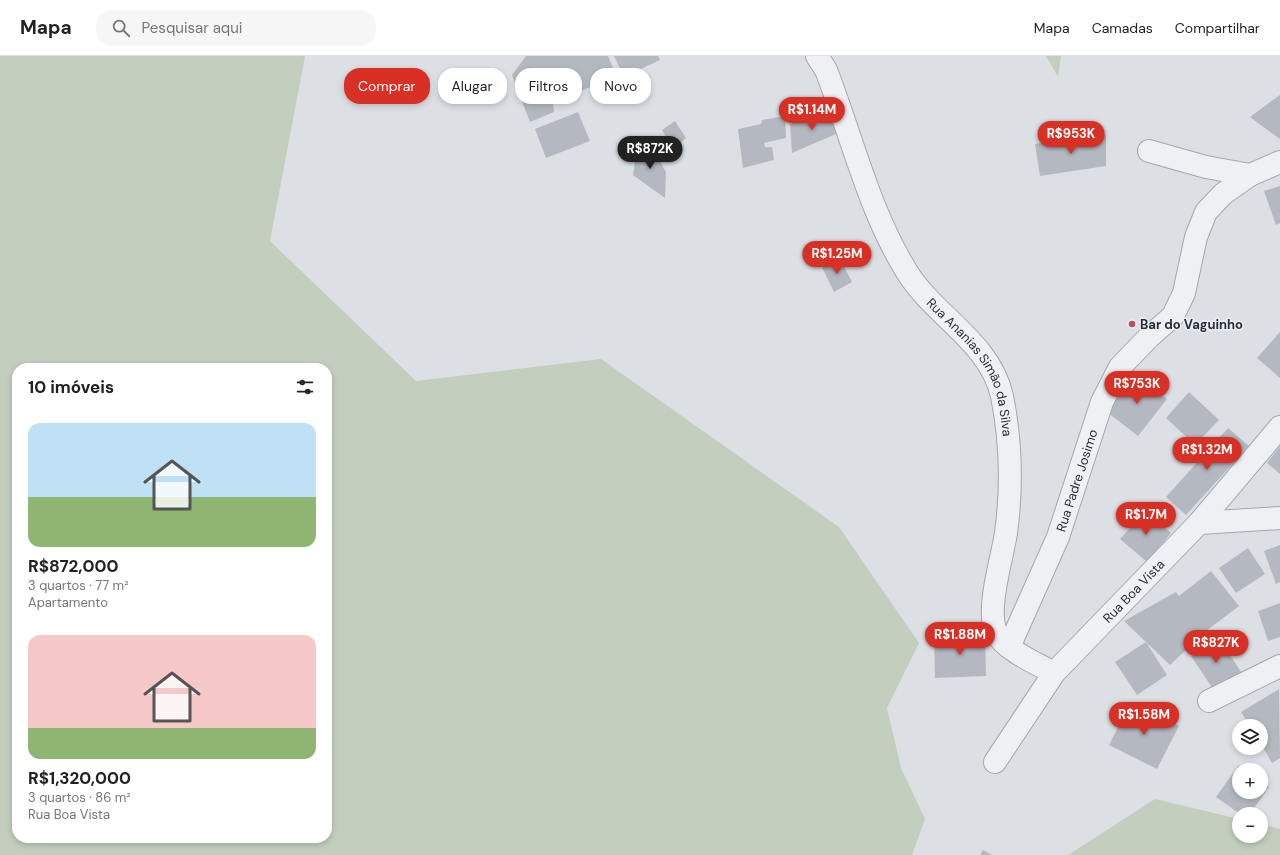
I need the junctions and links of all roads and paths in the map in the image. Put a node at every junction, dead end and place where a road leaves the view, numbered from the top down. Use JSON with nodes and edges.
{"nodes":[{"id":1,"x":817,"y":56,"type":"edge"},
{"id":2,"x":1149,"y":151,"type":"dead end"},
{"id":3,"x":1280,"y":162,"type":"edge"},
{"id":4,"x":1250,"y":175,"type":"junction"},
{"id":5,"x":1280,"y":427,"type":"edge"},
{"id":6,"x":1280,"y":518,"type":"edge"},
{"id":7,"x":1199,"y":523,"type":"junction"},
{"id":8,"x":1009,"y":647,"type":"junction"},
{"id":9,"x":1280,"y":666,"type":"edge"},
{"id":10,"x":1054,"y":673,"type":"junction"},
{"id":11,"x":1209,"y":701,"type":"dead end"},
{"id":12,"x":995,"y":762,"type":"dead end"}],
"edges":[{"from":1,"to":8,"type":"street","name":"Rua Ananias Simão da Silva"},
{"from":2,"to":4,"type":"street"},
{"from":3,"to":4,"type":"street","name":"Rua Padre Josimo"},
{"from":4,"to":8,"type":"street","name":"Rua Padre Josimo"},
{"from":5,"to":7,"type":"street","name":"Rua Boa Vista"},
{"from":6,"to":7,"type":"street"},
{"from":7,"to":10,"type":"street","name":"Rua Boa Vista"},
{"from":8,"to":10,"type":"street","name":"Rua Ananias Simão da Silva"},
{"from":9,"to":11,"type":"street"},
{"from":10,"to":12,"type":"street","name":"Rua Boa Vista"}]}
